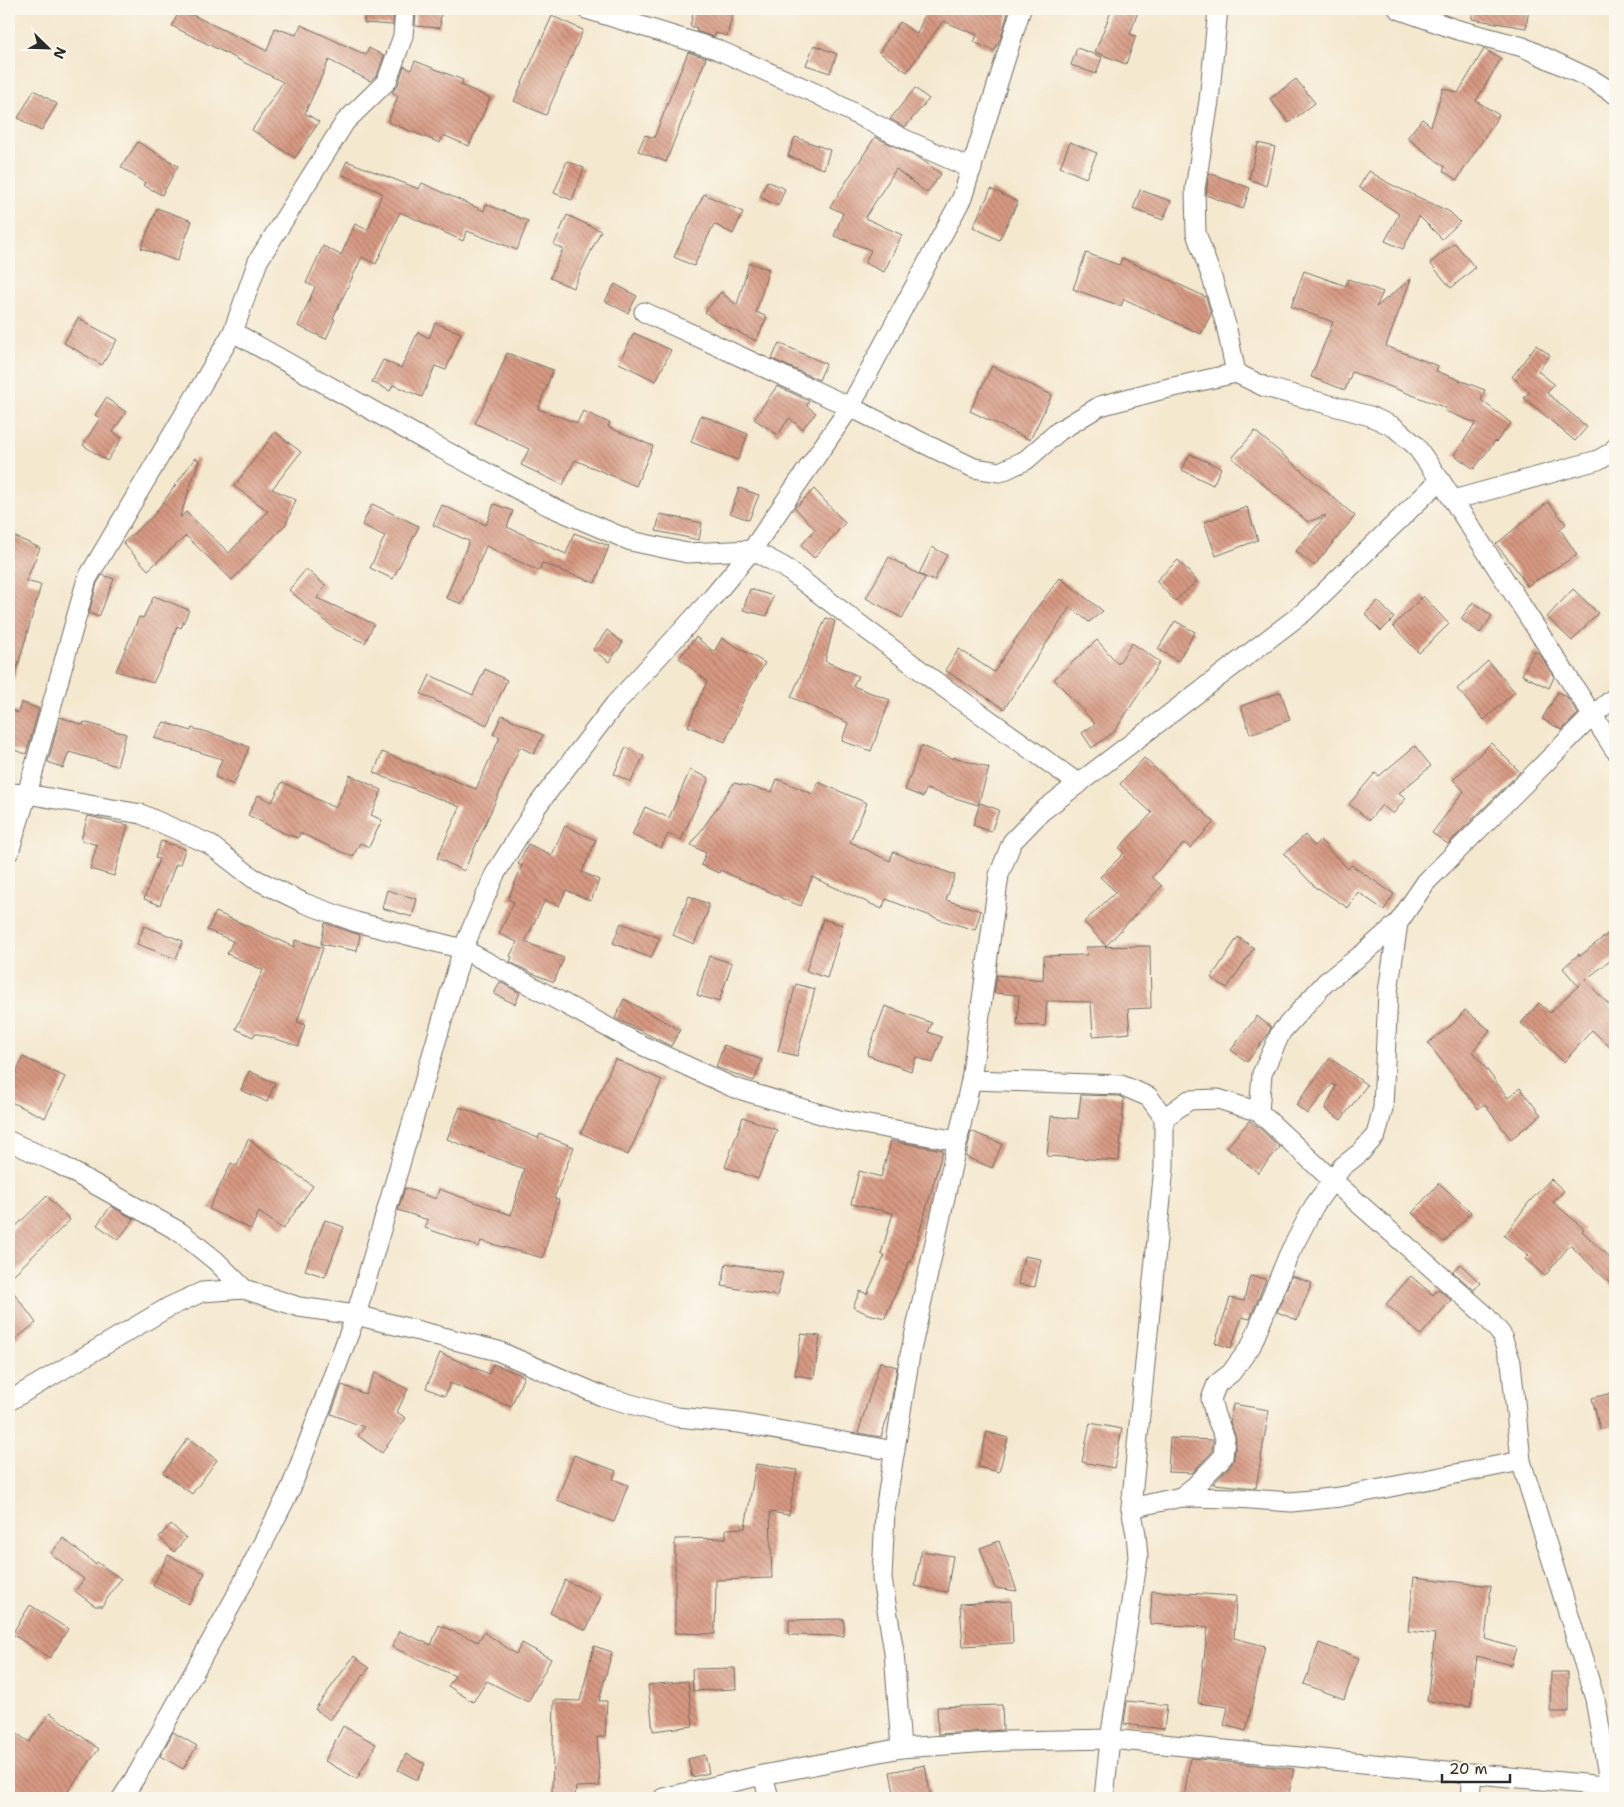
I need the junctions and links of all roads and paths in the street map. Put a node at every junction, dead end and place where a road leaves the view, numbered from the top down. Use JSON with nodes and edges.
{"nodes":[{"id":1,"x":405,"y":9,"type":"edge"},
{"id":2,"x":586,"y":9,"type":"edge"},
{"id":3,"x":1021,"y":9,"type":"edge"},
{"id":4,"x":1218,"y":9,"type":"edge"},
{"id":5,"x":1398,"y":9,"type":"edge"},
{"id":6,"x":1615,"y":94,"type":"edge"},
{"id":7,"x":972,"y":169,"type":"junction"},
{"id":8,"x":644,"y":312,"type":"dead end"},
{"id":9,"x":233,"y":332,"type":"junction"},
{"id":10,"x":1236,"y":373,"type":"junction"},
{"id":11,"x":850,"y":406,"type":"junction"},
{"id":12,"x":1615,"y":448,"type":"edge"},
{"id":13,"x":1440,"y":480,"type":"junction"},
{"id":14,"x":1453,"y":500,"type":"junction"},
{"id":15,"x":752,"y":550,"type":"junction"},
{"id":16,"x":1615,"y":697,"type":"edge"},
{"id":17,"x":1592,"y":716,"type":"junction"},
{"id":18,"x":1615,"y":750,"type":"edge"},
{"id":19,"x":1079,"y":784,"type":"junction"},
{"id":20,"x":9,"y":793,"type":"edge"},
{"id":21,"x":28,"y":794,"type":"junction"},
{"id":22,"x":9,"y":852,"type":"edge"},
{"id":23,"x":1398,"y":923,"type":"junction"},
{"id":24,"x":463,"y":949,"type":"junction"},
{"id":25,"x":971,"y":1080,"type":"junction"},
{"id":26,"x":1259,"y":1112,"type":"junction"},
{"id":27,"x":1164,"y":1118,"type":"junction"},
{"id":28,"x":9,"y":1141,"type":"edge"},
{"id":29,"x":958,"y":1141,"type":"junction"},
{"id":30,"x":1332,"y":1180,"type":"junction"},
{"id":31,"x":244,"y":1289,"type":"junction"},
{"id":32,"x":356,"y":1315,"type":"junction"},
{"id":33,"x":9,"y":1401,"type":"edge"},
{"id":34,"x":895,"y":1451,"type":"junction"},
{"id":35,"x":1521,"y":1461,"type":"junction"},
{"id":36,"x":1181,"y":1497,"type":"junction"},
{"id":37,"x":1131,"y":1508,"type":"junction"},
{"id":38,"x":1110,"y":1739,"type":"junction"},
{"id":39,"x":901,"y":1748,"type":"junction"},
{"id":40,"x":1472,"y":1773,"type":"junction"},
{"id":41,"x":764,"y":1775,"type":"junction"},
{"id":42,"x":1613,"y":1787,"type":"edge"},
{"id":43,"x":122,"y":1798,"type":"edge"},
{"id":44,"x":663,"y":1798,"type":"edge"},
{"id":45,"x":769,"y":1798,"type":"edge"},
{"id":46,"x":1104,"y":1798,"type":"edge"},
{"id":47,"x":1470,"y":1798,"type":"edge"}],
"edges":[{"from":1,"to":9,"type":"street"},
{"from":2,"to":7,"type":"street"},
{"from":3,"to":7,"type":"street"},
{"from":4,"to":10,"type":"street"},
{"from":5,"to":6,"type":"street"},
{"from":7,"to":11,"type":"street"},
{"from":8,"to":11,"type":"street"},
{"from":9,"to":15,"type":"street"},
{"from":9,"to":21,"type":"street"},
{"from":10,"to":11,"type":"street"},
{"from":10,"to":13,"type":"street"},
{"from":11,"to":15,"type":"street"},
{"from":12,"to":14,"type":"street"},
{"from":13,"to":14,"type":"street"},
{"from":13,"to":19,"type":"street"},
{"from":14,"to":17,"type":"street"},
{"from":15,"to":19,"type":"street"},
{"from":15,"to":24,"type":"street"},
{"from":16,"to":17,"type":"street"},
{"from":17,"to":18,"type":"street"},
{"from":17,"to":23,"type":"street"},
{"from":19,"to":25,"type":"street"},
{"from":20,"to":21,"type":"street"},
{"from":21,"to":22,"type":"street"},
{"from":21,"to":24,"type":"street"},
{"from":23,"to":26,"type":"street"},
{"from":23,"to":30,"type":"street"},
{"from":24,"to":29,"type":"street"},
{"from":24,"to":32,"type":"street"},
{"from":25,"to":27,"type":"street"},
{"from":25,"to":29,"type":"street"},
{"from":26,"to":27,"type":"street"},
{"from":26,"to":30,"type":"street"},
{"from":27,"to":37,"type":"street"},
{"from":28,"to":31,"type":"street"},
{"from":29,"to":34,"type":"street"},
{"from":30,"to":35,"type":"street"},
{"from":30,"to":36,"type":"street"},
{"from":31,"to":32,"type":"street"},
{"from":31,"to":33,"type":"street"},
{"from":32,"to":34,"type":"street"},
{"from":32,"to":43,"type":"street"},
{"from":34,"to":39,"type":"street"},
{"from":35,"to":36,"type":"street"},
{"from":35,"to":42,"type":"street"},
{"from":36,"to":37,"type":"street"},
{"from":37,"to":38,"type":"street"},
{"from":38,"to":39,"type":"street"},
{"from":38,"to":40,"type":"street"},
{"from":38,"to":46,"type":"street"},
{"from":39,"to":41,"type":"street"},
{"from":40,"to":42,"type":"street"},
{"from":40,"to":47,"type":"street"},
{"from":41,"to":44,"type":"street"},
{"from":41,"to":45,"type":"street"}]}
